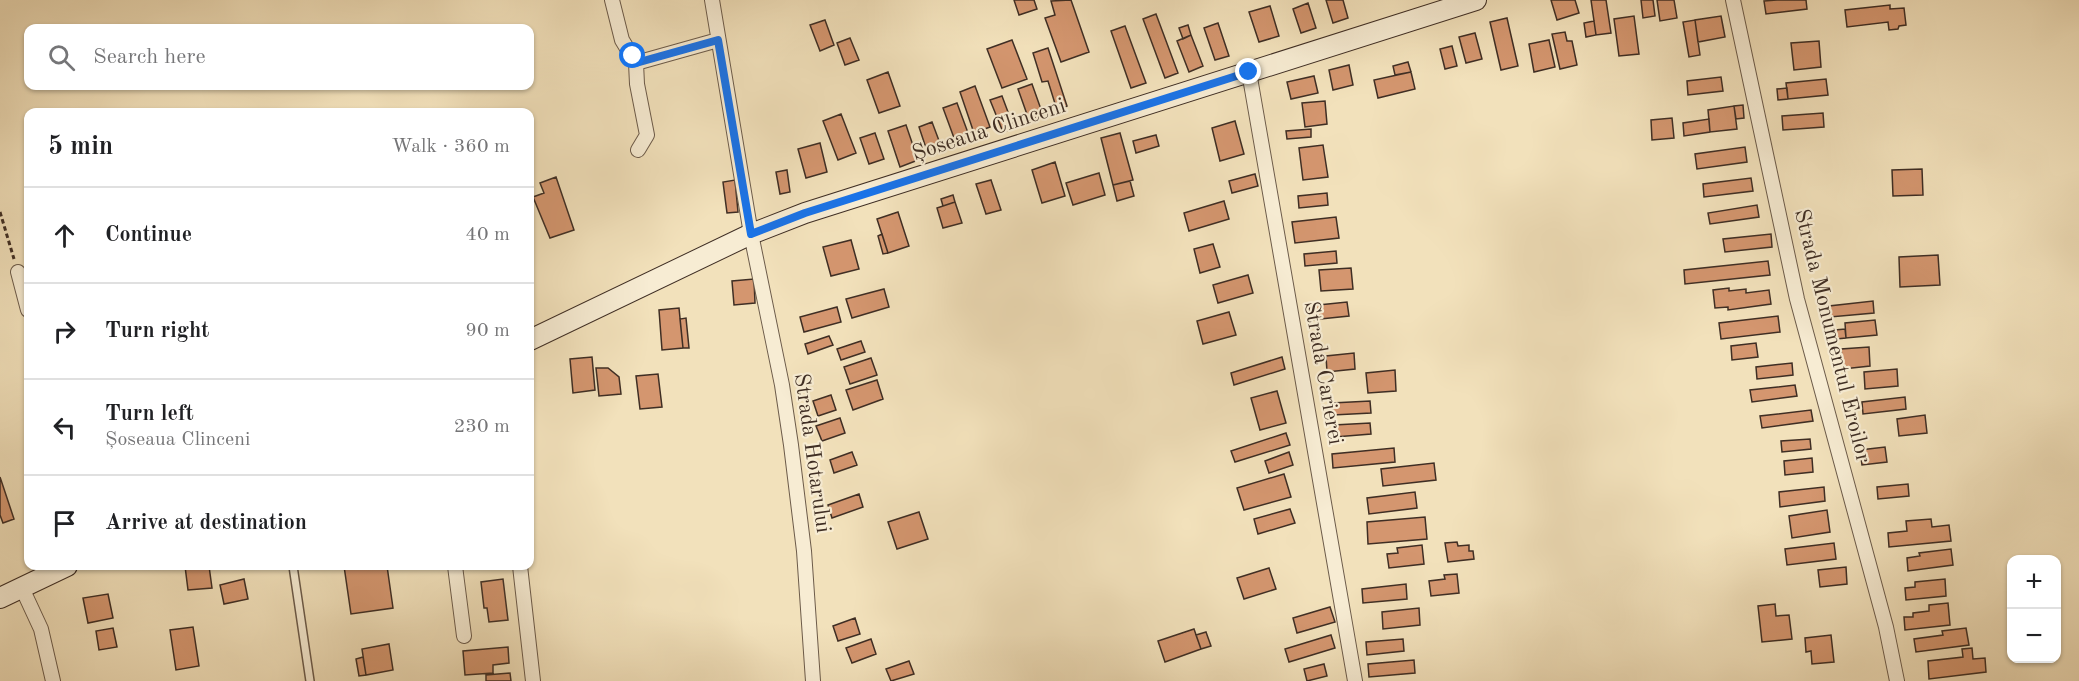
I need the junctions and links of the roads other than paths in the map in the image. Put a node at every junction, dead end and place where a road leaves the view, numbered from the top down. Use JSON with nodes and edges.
{"nodes":[{"id":1,"x":612,"y":0,"type":"edge"},
{"id":2,"x":711,"y":0,"type":"edge"},
{"id":3,"x":1476,"y":0,"type":"edge"},
{"id":4,"x":1733,"y":0,"type":"edge"},
{"id":5,"x":718,"y":40,"type":"junction"},
{"id":6,"x":636,"y":63,"type":"junction"},
{"id":7,"x":1249,"y":72,"type":"junction"},
{"id":8,"x":638,"y":150,"type":"dead end"},
{"id":9,"x":751,"y":234,"type":"junction"},
{"id":10,"x":18,"y":272,"type":"road end"},
{"id":11,"x":24,"y":295,"type":"edge"},
{"id":12,"x":534,"y":338,"type":"edge"},
{"id":13,"x":59,"y":570,"type":"edge"},
{"id":14,"x":294,"y":570,"type":"edge"},
{"id":15,"x":456,"y":570,"type":"edge"},
{"id":16,"x":520,"y":570,"type":"edge"},
{"id":17,"x":21,"y":588,"type":"junction"},
{"id":18,"x":0,"y":598,"type":"edge"},
{"id":19,"x":464,"y":636,"type":"dead end"},
{"id":20,"x":52,"y":681,"type":"edge"},
{"id":21,"x":310,"y":681,"type":"edge"},
{"id":22,"x":533,"y":681,"type":"edge"},
{"id":23,"x":813,"y":681,"type":"edge"},
{"id":24,"x":1355,"y":681,"type":"edge"},
{"id":25,"x":1898,"y":681,"type":"edge"}],
"edges":[{"from":1,"to":6,"type":"street"},
{"from":2,"to":5,"type":"street","name":"Strada Hotarului"},
{"from":3,"to":7,"type":"main road","name":"Șoseaua Clinceni"},
{"from":4,"to":25,"type":"street","name":"Strada Monumentul Eroilor"},
{"from":5,"to":6,"type":"street"},
{"from":5,"to":9,"type":"street","name":"Strada Hotarului"},
{"from":6,"to":8,"type":"street"},
{"from":7,"to":9,"type":"main road","name":"Șoseaua Clinceni"},
{"from":7,"to":24,"type":"street","name":"Strada Carierei"},
{"from":9,"to":12,"type":"main road","name":"Șoseaua Clinceni"},
{"from":9,"to":23,"type":"street","name":"Strada Hotarului"},
{"from":10,"to":11,"type":"street"},
{"from":13,"to":17,"type":"main road"},
{"from":14,"to":21,"type":"lane"},
{"from":15,"to":19,"type":"street"},
{"from":16,"to":22,"type":"street"},
{"from":17,"to":18,"type":"main road"},
{"from":17,"to":20,"type":"street"}]}
